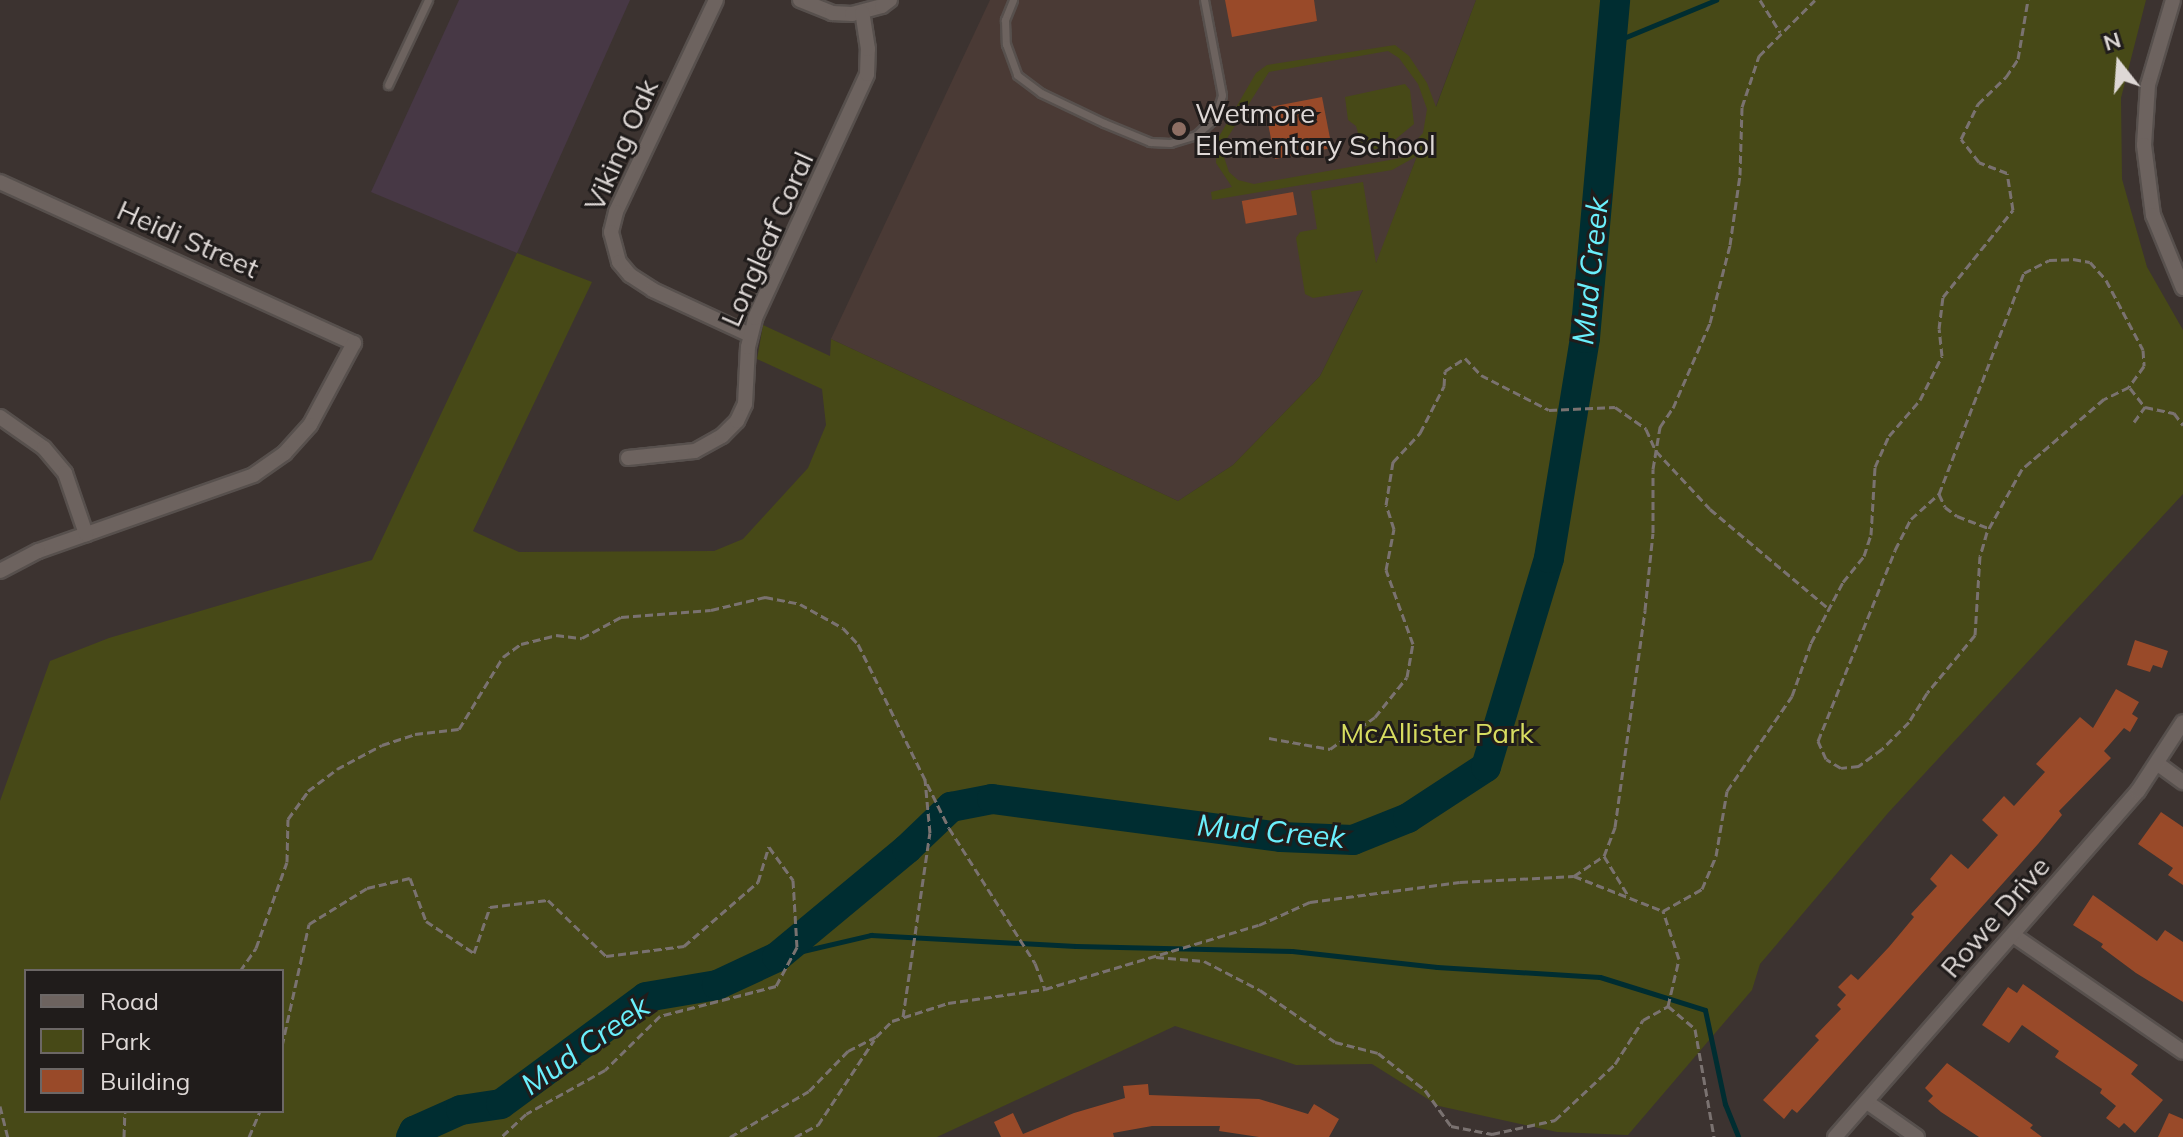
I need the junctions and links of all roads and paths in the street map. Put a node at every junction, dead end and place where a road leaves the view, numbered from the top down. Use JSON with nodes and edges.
{"nodes":[{"id":1,"x":428,"y":0,"type":"edge"},
{"id":2,"x":716,"y":0,"type":"edge"},
{"id":3,"x":800,"y":0,"type":"edge"},
{"id":4,"x":890,"y":0,"type":"edge"},
{"id":5,"x":1013,"y":0,"type":"edge"},
{"id":6,"x":1204,"y":0,"type":"edge"},
{"id":7,"x":1760,"y":0,"type":"edge"},
{"id":8,"x":1815,"y":0,"type":"edge"},
{"id":9,"x":2028,"y":0,"type":"edge"},
{"id":10,"x":2173,"y":0,"type":"edge"},
{"id":11,"x":862,"y":12,"type":"junction"},
{"id":12,"x":1780,"y":32,"type":"junction"},
{"id":13,"x":388,"y":85,"type":"dead end"},
{"id":14,"x":0,"y":182,"type":"edge"},
{"id":15,"x":2178,"y":266,"type":"edge"},
{"id":16,"x":2183,"y":288,"type":"edge"},
{"id":17,"x":750,"y":335,"type":"junction"},
{"id":18,"x":2129,"y":387,"type":"junction"},
{"id":19,"x":2145,"y":407,"type":"junction"},
{"id":20,"x":0,"y":417,"type":"edge"},
{"id":21,"x":2134,"y":422,"type":"dead end"},
{"id":22,"x":2183,"y":425,"type":"edge"},
{"id":23,"x":1656,"y":451,"type":"junction"},
{"id":24,"x":628,"y":458,"type":"dead end"},
{"id":25,"x":1939,"y":494,"type":"junction"},
{"id":26,"x":1990,"y":528,"type":"junction"},
{"id":27,"x":86,"y":534,"type":"junction"},
{"id":28,"x":0,"y":571,"type":"edge"},
{"id":29,"x":1829,"y":609,"type":"junction"},
{"id":30,"x":2183,"y":722,"type":"edge"},
{"id":31,"x":1269,"y":738,"type":"dead end"},
{"id":32,"x":2158,"y":764,"type":"junction"},
{"id":33,"x":924,"y":775,"type":"junction"},
{"id":34,"x":2183,"y":782,"type":"edge"},
{"id":35,"x":1604,"y":856,"type":"junction"},
{"id":36,"x":1574,"y":876,"type":"junction"},
{"id":37,"x":1630,"y":898,"type":"junction"},
{"id":38,"x":1663,"y":911,"type":"junction"},
{"id":39,"x":2013,"y":935,"type":"junction"},
{"id":40,"x":1152,"y":956,"type":"junction"},
{"id":41,"x":241,"y":969,"type":"edge"},
{"id":42,"x":1045,"y":989,"type":"junction"},
{"id":43,"x":1668,"y":1006,"type":"junction"},
{"id":44,"x":903,"y":1017,"type":"junction"},
{"id":45,"x":284,"y":1037,"type":"edge"},
{"id":46,"x":876,"y":1037,"type":"junction"},
{"id":47,"x":2183,"y":1052,"type":"edge"},
{"id":48,"x":1867,"y":1102,"type":"junction"},
{"id":49,"x":0,"y":1106,"type":"edge"},
{"id":50,"x":125,"y":1113,"type":"edge"},
{"id":51,"x":259,"y":1113,"type":"edge"},
{"id":52,"x":8,"y":1137,"type":"edge"},
{"id":53,"x":124,"y":1137,"type":"edge"},
{"id":54,"x":249,"y":1137,"type":"edge"},
{"id":55,"x":501,"y":1137,"type":"edge"},
{"id":56,"x":730,"y":1137,"type":"edge"},
{"id":57,"x":795,"y":1137,"type":"edge"},
{"id":58,"x":1714,"y":1137,"type":"edge"},
{"id":59,"x":1835,"y":1137,"type":"edge"},
{"id":60,"x":1917,"y":1137,"type":"edge"}],
"edges":[{"from":1,"to":13,"type":"lane"},
{"from":2,"to":17,"type":"street","name":"Viking Oak"},
{"from":3,"to":11,"type":"street"},
{"from":4,"to":11,"type":"street"},
{"from":5,"to":6,"type":"lane"},
{"from":7,"to":12,"type":"path"},
{"from":8,"to":12,"type":"path"},
{"from":9,"to":29,"type":"path"},
{"from":10,"to":15,"type":"street"},
{"from":11,"to":17,"type":"street","name":"Longleaf Coral"},
{"from":12,"to":23,"type":"path"},
{"from":14,"to":27,"type":"street","name":"Heidi Street"},
{"from":15,"to":16,"type":"street"},
{"from":17,"to":24,"type":"street","name":"Longleaf Coral"},
{"from":18,"to":19,"type":"path"},
{"from":18,"to":25,"type":"path"},
{"from":18,"to":26,"type":"path"},
{"from":19,"to":21,"type":"path"},
{"from":19,"to":22,"type":"path"},
{"from":20,"to":27,"type":"street"},
{"from":23,"to":29,"type":"path"},
{"from":23,"to":31,"type":"path"},
{"from":23,"to":35,"type":"path"},
{"from":25,"to":26,"type":"path"},
{"from":25,"to":26,"type":"path"},
{"from":27,"to":28,"type":"street"},
{"from":29,"to":38,"type":"path"},
{"from":30,"to":32,"type":"street","name":"Rowe Drive"},
{"from":32,"to":34,"type":"street"},
{"from":32,"to":39,"type":"street","name":"Rowe Drive"},
{"from":33,"to":41,"type":"path"},
{"from":33,"to":42,"type":"path"},
{"from":33,"to":44,"type":"path"},
{"from":35,"to":36,"type":"path"},
{"from":35,"to":37,"type":"path"},
{"from":36,"to":37,"type":"path"},
{"from":36,"to":40,"type":"path"},
{"from":37,"to":38,"type":"path"},
{"from":38,"to":43,"type":"path"},
{"from":39,"to":47,"type":"street"},
{"from":39,"to":48,"type":"street","name":"Rowe Drive"},
{"from":40,"to":42,"type":"path"},
{"from":40,"to":43,"type":"path"},
{"from":42,"to":44,"type":"path"},
{"from":43,"to":58,"type":"path"},
{"from":44,"to":46,"type":"path"},
{"from":45,"to":55,"type":"path"},
{"from":46,"to":56,"type":"path"},
{"from":46,"to":57,"type":"path"},
{"from":48,"to":59,"type":"street","name":"Rowe Drive"},
{"from":48,"to":60,"type":"street"},
{"from":49,"to":52,"type":"path"},
{"from":50,"to":53,"type":"path"},
{"from":51,"to":54,"type":"path"}]}
